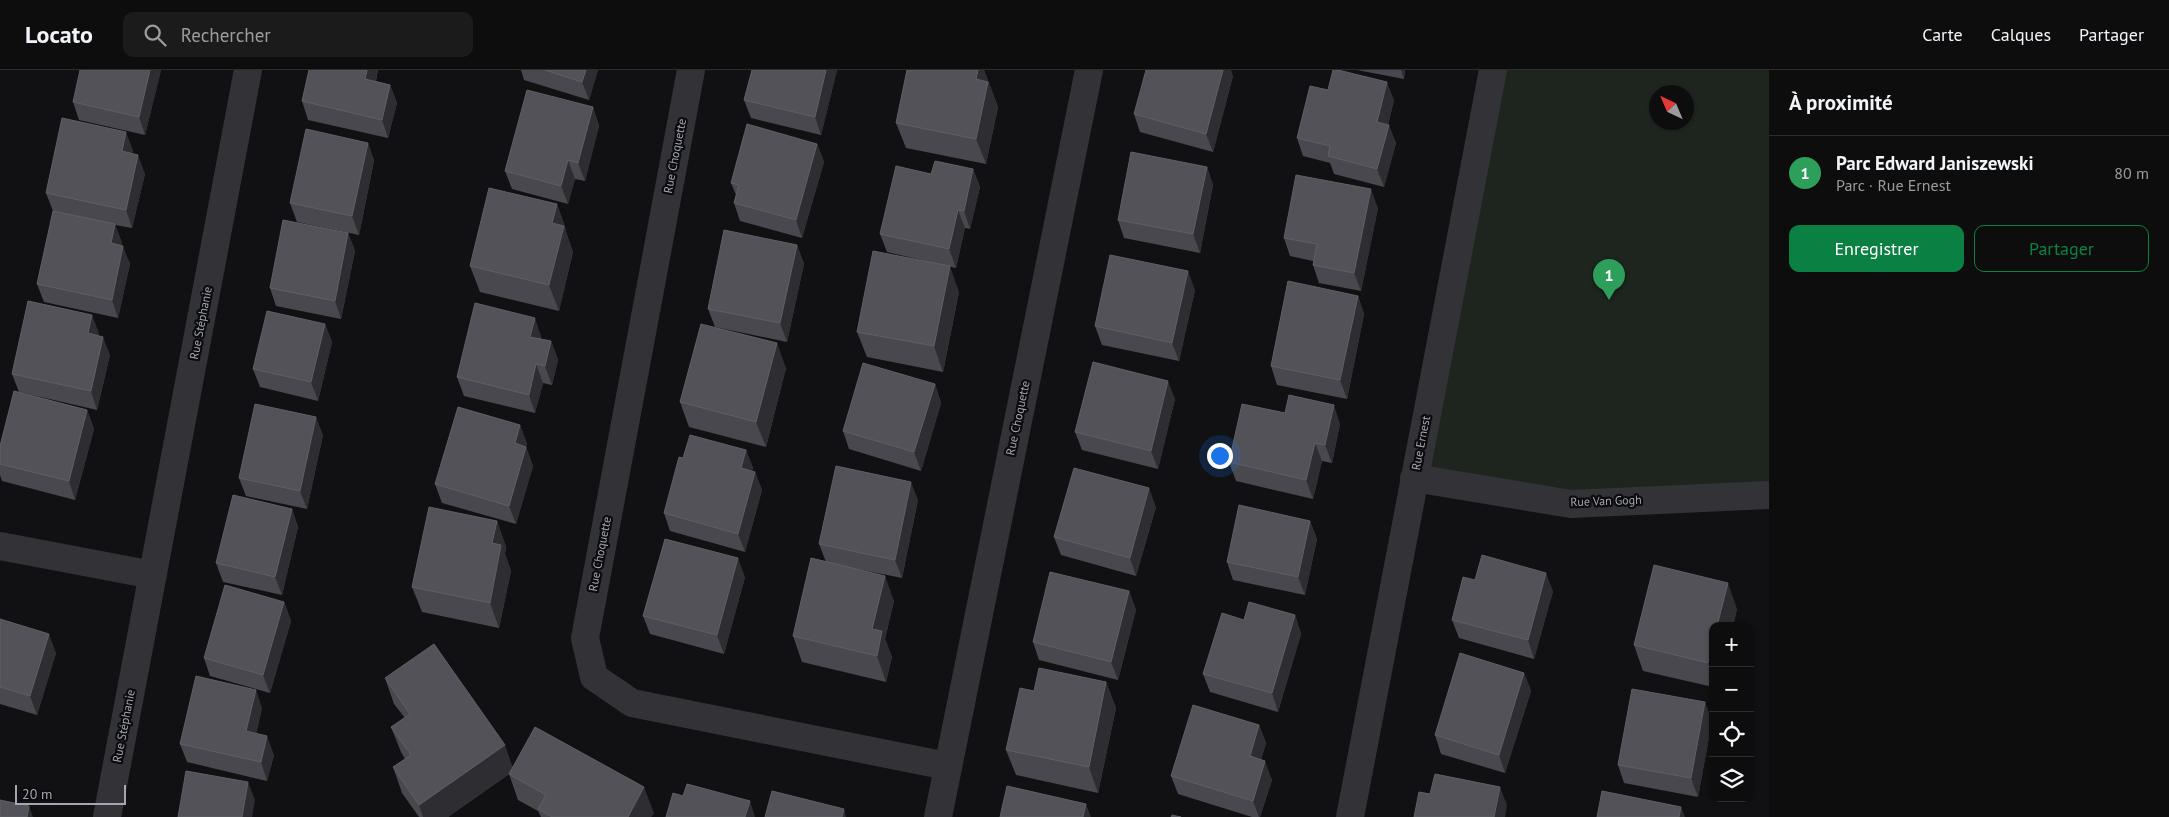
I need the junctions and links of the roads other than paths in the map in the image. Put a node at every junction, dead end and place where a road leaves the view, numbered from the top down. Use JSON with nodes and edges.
{"nodes":[{"id":1,"x":248,"y":70,"type":"edge"},
{"id":2,"x":691,"y":70,"type":"edge"},
{"id":3,"x":1089,"y":70,"type":"edge"},
{"id":4,"x":1493,"y":70,"type":"edge"},
{"id":5,"x":1414,"y":478,"type":"junction"},
{"id":6,"x":1769,"y":495,"type":"edge"},
{"id":7,"x":0,"y":546,"type":"edge"},
{"id":8,"x":154,"y":575,"type":"junction"},
{"id":9,"x":947,"y":766,"type":"junction"},
{"id":10,"x":106,"y":817,"type":"edge"},
{"id":11,"x":938,"y":817,"type":"edge"},
{"id":12,"x":1350,"y":817,"type":"edge"}],
"edges":[{"from":1,"to":8,"type":"street","name":"Rue Stéphanie"},
{"from":2,"to":9,"type":"street","name":"Rue Choquette"},
{"from":3,"to":9,"type":"street","name":"Rue Choquette"},
{"from":4,"to":5,"type":"street","name":"Rue Ernest"},
{"from":5,"to":6,"type":"street","name":"Rue Van Gogh"},
{"from":5,"to":12,"type":"street","name":"Rue Ernest"},
{"from":7,"to":8,"type":"street"},
{"from":8,"to":10,"type":"street","name":"Rue Stéphanie"},
{"from":9,"to":11,"type":"street","name":"Rue Choquette"}]}
